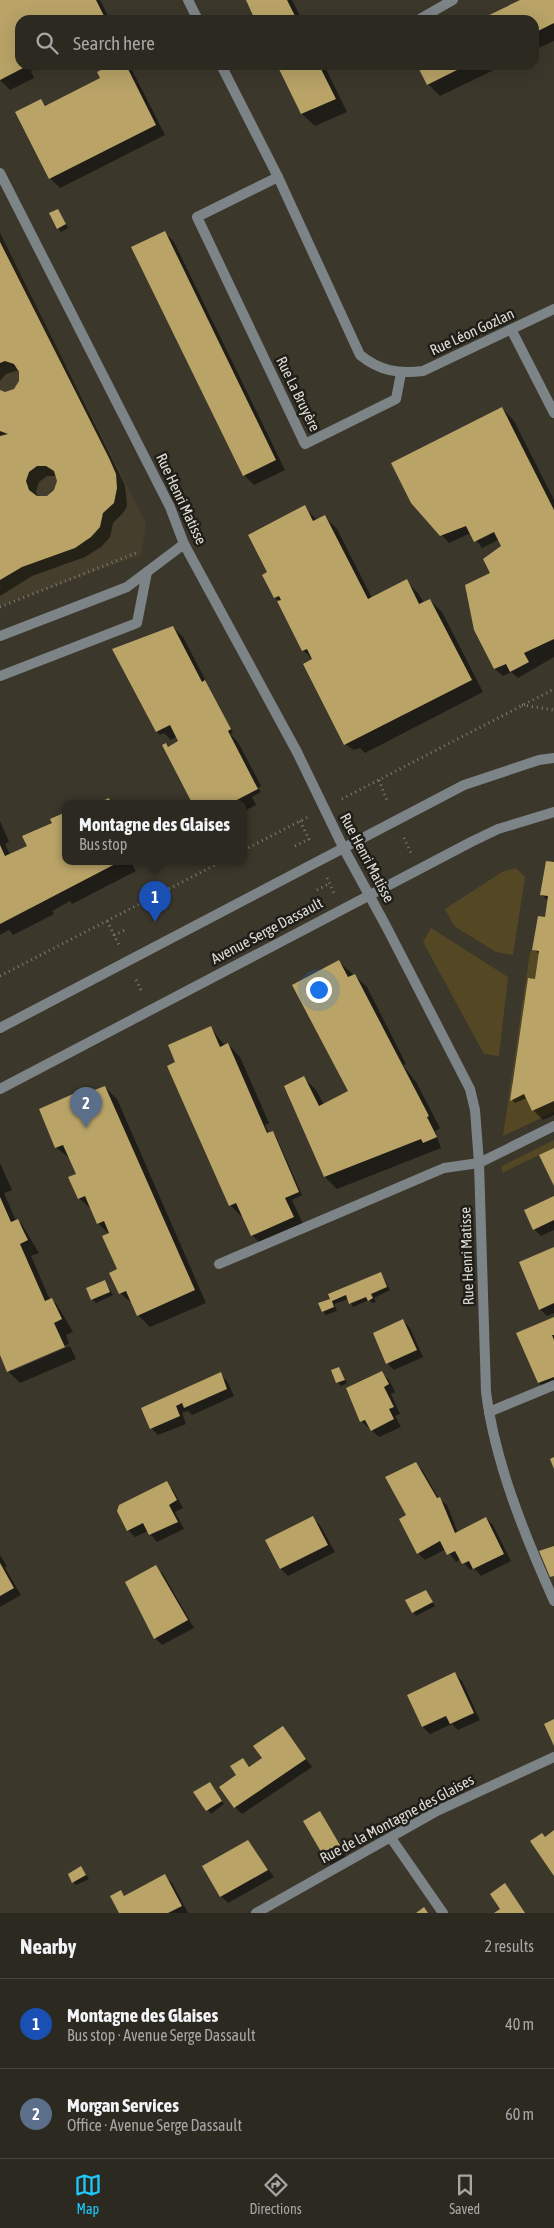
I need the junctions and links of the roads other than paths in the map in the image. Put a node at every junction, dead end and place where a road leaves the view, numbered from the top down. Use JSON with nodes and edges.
{"nodes":[{"id":1,"x":188,"y":0,"type":"edge"},
{"id":2,"x":454,"y":0,"type":"edge"},
{"id":3,"x":196,"y":15,"type":"edge"},
{"id":4,"x":427,"y":15,"type":"edge"},
{"id":5,"x":224,"y":70,"type":"edge"},
{"id":6,"x":0,"y":173,"type":"edge"},
{"id":7,"x":278,"y":178,"type":"junction"},
{"id":8,"x":554,"y":309,"type":"edge"},
{"id":9,"x":512,"y":331,"type":"junction"},
{"id":10,"x":401,"y":374,"type":"junction"},
{"id":11,"x":554,"y":413,"type":"edge"},
{"id":12,"x":184,"y":544,"type":"junction"},
{"id":13,"x":147,"y":572,"type":"junction"},
{"id":14,"x":0,"y":636,"type":"edge"},
{"id":15,"x":0,"y":676,"type":"edge"},
{"id":16,"x":554,"y":758,"type":"edge"},
{"id":17,"x":554,"y":812,"type":"edge"},
{"id":18,"x":344,"y":849,"type":"junction"},
{"id":19,"x":370,"y":894,"type":"junction"},
{"id":20,"x":0,"y":1028,"type":"edge"},
{"id":21,"x":0,"y":1089,"type":"edge"},
{"id":22,"x":554,"y":1126,"type":"edge"},
{"id":23,"x":479,"y":1163,"type":"junction"},
{"id":24,"x":219,"y":1264,"type":"dead end"},
{"id":25,"x":554,"y":1385,"type":"edge"},
{"id":26,"x":489,"y":1412,"type":"junction"},
{"id":27,"x":554,"y":1601,"type":"edge"},
{"id":28,"x":554,"y":1757,"type":"edge"},
{"id":29,"x":391,"y":1838,"type":"junction"},
{"id":30,"x":256,"y":1913,"type":"edge"},
{"id":31,"x":443,"y":1913,"type":"edge"}],
"edges":[{"from":1,"to":3,"type":"street"},
{"from":2,"to":4,"type":"street"},
{"from":5,"to":7,"type":"street"},
{"from":6,"to":12,"type":"street","name":"Rue Henri Matisse"},
{"from":7,"to":10,"type":"street"},
{"from":7,"to":10,"type":"street","name":"Rue La Bruyère"},
{"from":8,"to":9,"type":"street","name":"Rue Léon Gozlan"},
{"from":9,"to":10,"type":"street","name":"Rue Léon Gozlan"},
{"from":9,"to":11,"type":"street"},
{"from":12,"to":13,"type":"street"},
{"from":12,"to":18,"type":"street","name":"Rue Henri Matisse"},
{"from":13,"to":14,"type":"street"},
{"from":13,"to":15,"type":"street"},
{"from":16,"to":18,"type":"street"},
{"from":17,"to":19,"type":"street","name":"Avenue Serge Dassault"},
{"from":18,"to":19,"type":"street","name":"Rue Henri Matisse"},
{"from":18,"to":20,"type":"street"},
{"from":19,"to":21,"type":"street","name":"Avenue Serge Dassault"},
{"from":19,"to":23,"type":"street","name":"Rue Henri Matisse"},
{"from":22,"to":23,"type":"street"},
{"from":23,"to":24,"type":"street"},
{"from":23,"to":26,"type":"street","name":"Rue Henri Matisse"},
{"from":25,"to":26,"type":"street"},
{"from":26,"to":27,"type":"street","name":"Rue Henri Matisse"},
{"from":28,"to":29,"type":"street","name":"Rue de la Montagne des Glaises"},
{"from":29,"to":30,"type":"street","name":"Rue de la Montagne des Glaises"},
{"from":29,"to":31,"type":"street"}]}
